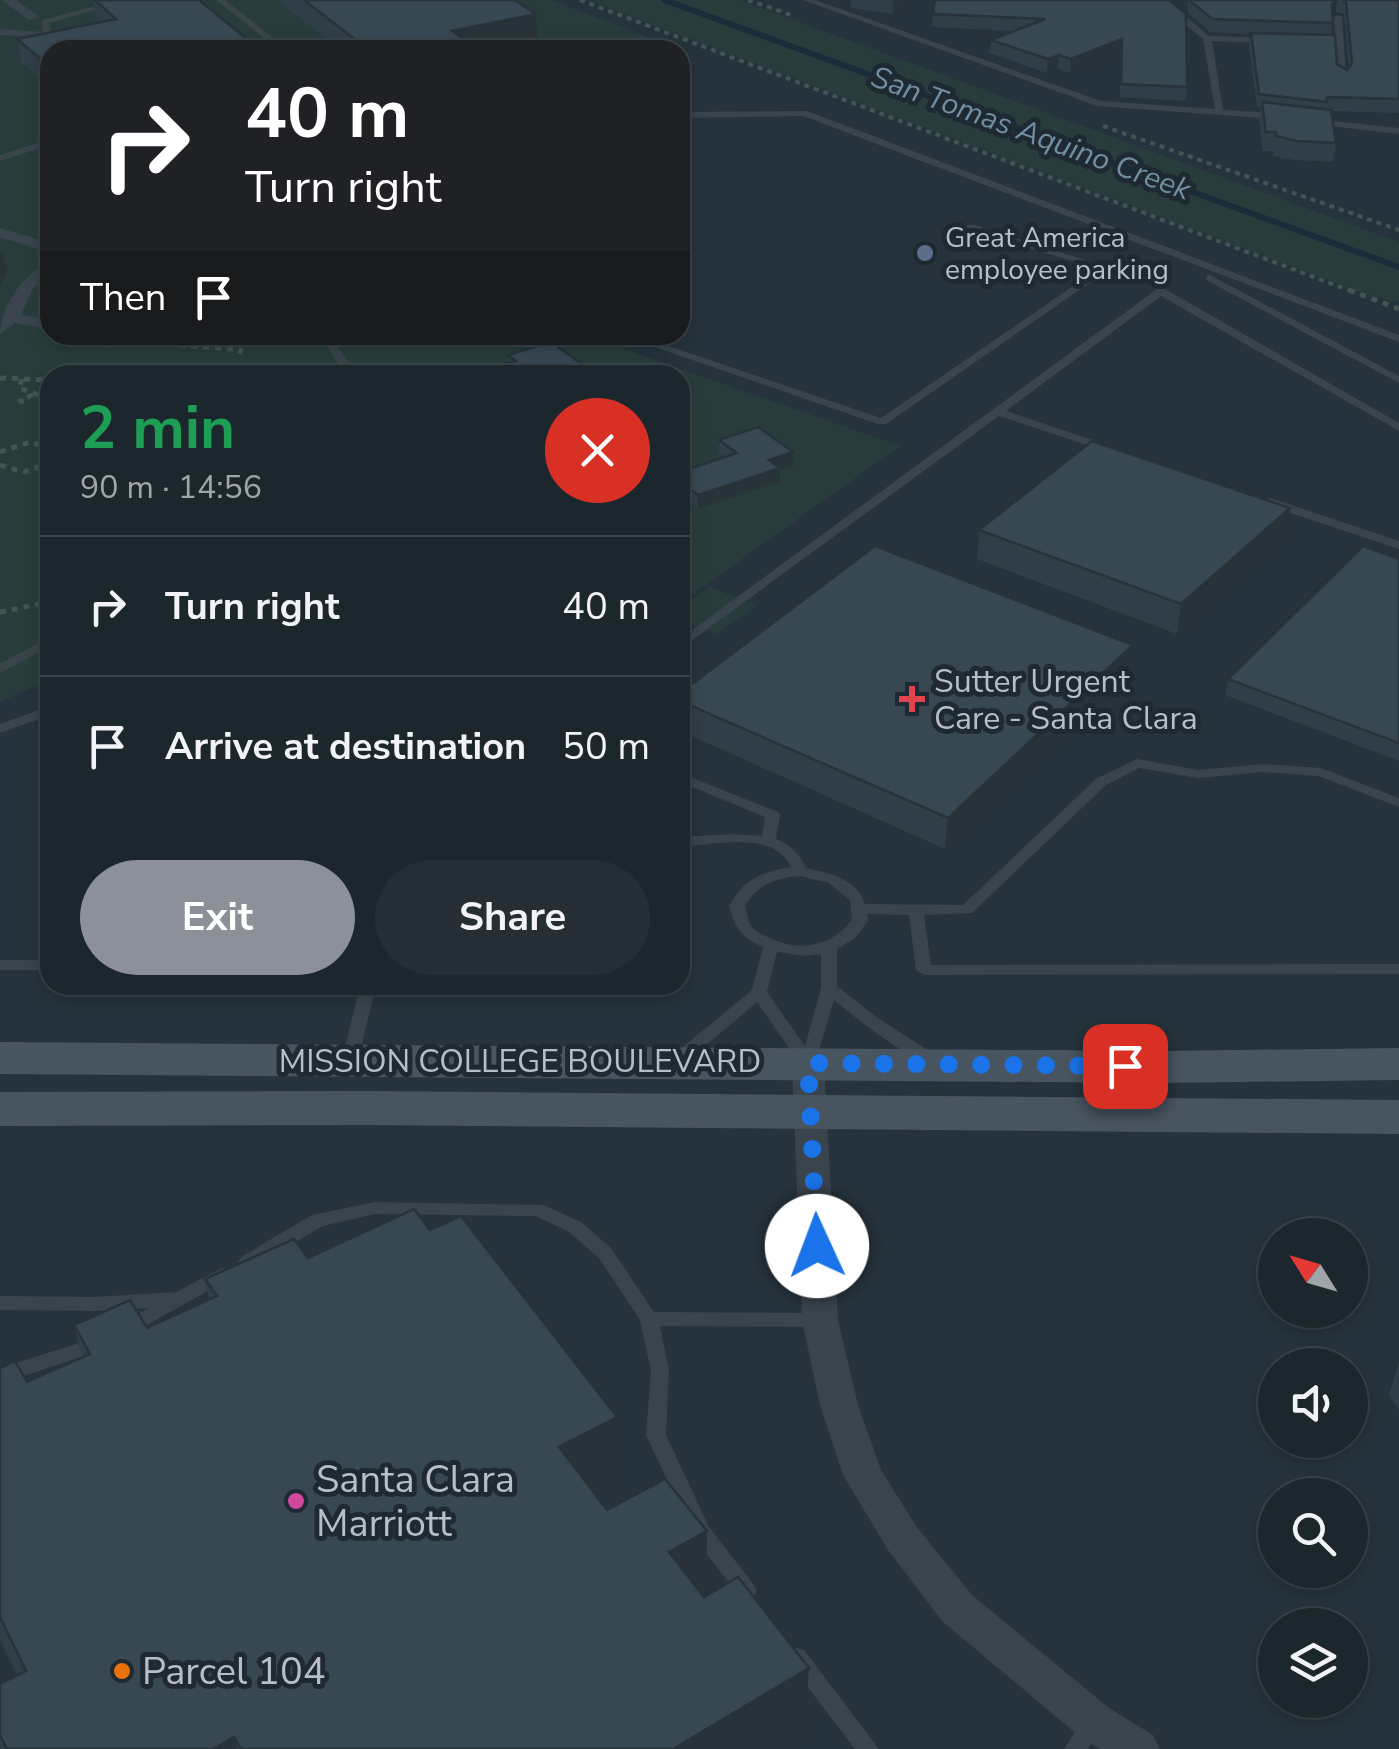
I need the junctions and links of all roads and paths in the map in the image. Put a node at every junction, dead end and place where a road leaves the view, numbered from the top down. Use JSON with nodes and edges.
{"nodes":[{"id":1,"x":8,"y":0,"type":"edge"},
{"id":2,"x":127,"y":0,"type":"edge"},
{"id":3,"x":220,"y":0,"type":"edge"},
{"id":4,"x":580,"y":0,"type":"edge"},
{"id":5,"x":810,"y":0,"type":"edge"},
{"id":6,"x":1169,"y":4,"type":"edge"},
{"id":7,"x":1152,"y":8,"type":"edge"},
{"id":8,"x":1338,"y":17,"type":"edge"},
{"id":9,"x":39,"y":20,"type":"junction"},
{"id":10,"x":0,"y":32,"type":"edge"},
{"id":11,"x":50,"y":35,"type":"junction"},
{"id":12,"x":1207,"y":38,"type":"junction"},
{"id":13,"x":56,"y":40,"type":"edge"},
{"id":14,"x":271,"y":40,"type":"edge"},
{"id":15,"x":686,"y":40,"type":"edge"},
{"id":16,"x":1283,"y":40,"type":"edge"},
{"id":17,"x":690,"y":42,"type":"edge"},
{"id":18,"x":1321,"y":42,"type":"edge"},
{"id":19,"x":1340,"y":42,"type":"junction"},
{"id":20,"x":1342,"y":77,"type":"edge"},
{"id":21,"x":1219,"y":109,"type":"junction"},
{"id":22,"x":690,"y":116,"type":"edge"},
{"id":23,"x":1287,"y":118,"type":"edge"},
{"id":24,"x":1304,"y":120,"type":"edge"},
{"id":25,"x":1399,"y":131,"type":"edge"},
{"id":26,"x":40,"y":145,"type":"edge"},
{"id":27,"x":3,"y":154,"type":"edge"},
{"id":28,"x":970,"y":227,"type":"dead end"},
{"id":29,"x":0,"y":232,"type":"edge"},
{"id":30,"x":40,"y":245,"type":"edge"},
{"id":31,"x":1158,"y":250,"type":"junction"},
{"id":32,"x":40,"y":275,"type":"edge"},
{"id":33,"x":1399,"y":309,"type":"edge"},
{"id":34,"x":6,"y":323,"type":"edge"},
{"id":35,"x":40,"y":324,"type":"edge"},
{"id":36,"x":1320,"y":337,"type":"junction"},
{"id":37,"x":1399,"y":339,"type":"edge"},
{"id":38,"x":182,"y":345,"type":"edge"},
{"id":39,"x":654,"y":345,"type":"edge"},
{"id":40,"x":240,"y":354,"type":"dead end"},
{"id":41,"x":1399,"y":371,"type":"edge"},
{"id":42,"x":0,"y":378,"type":"edge"},
{"id":43,"x":22,"y":378,"type":"junction"},
{"id":44,"x":40,"y":379,"type":"edge"},
{"id":45,"x":1399,"y":380,"type":"edge"},
{"id":46,"x":35,"y":393,"type":"junction"},
{"id":47,"x":40,"y":395,"type":"edge"},
{"id":48,"x":24,"y":402,"type":"dead end"},
{"id":49,"x":996,"y":412,"type":"junction"},
{"id":50,"x":1399,"y":428,"type":"edge"},
{"id":51,"x":40,"y":445,"type":"edge"},
{"id":52,"x":0,"y":452,"type":"edge"},
{"id":53,"x":1125,"y":454,"type":"edge"},
{"id":54,"x":0,"y":465,"type":"edge"},
{"id":55,"x":40,"y":467,"type":"edge"},
{"id":56,"x":1253,"y":496,"type":"edge"},
{"id":57,"x":1399,"y":544,"type":"edge"},
{"id":58,"x":40,"y":604,"type":"edge"},
{"id":59,"x":0,"y":612,"type":"edge"},
{"id":60,"x":690,"y":638,"type":"edge"},
{"id":61,"x":40,"y":647,"type":"edge"},
{"id":62,"x":0,"y":669,"type":"edge"},
{"id":63,"x":40,"y":717,"type":"edge"},
{"id":64,"x":0,"y":729,"type":"edge"},
{"id":65,"x":690,"y":781,"type":"edge"},
{"id":66,"x":1399,"y":803,"type":"edge"},
{"id":67,"x":768,"y":840,"type":"junction"},
{"id":68,"x":690,"y":842,"type":"edge"},
{"id":69,"x":800,"y":871,"type":"junction"},
{"id":70,"x":861,"y":910,"type":"junction"},
{"id":71,"x":916,"y":910,"type":"junction"},
{"id":72,"x":770,"y":946,"type":"junction"},
{"id":73,"x":829,"y":947,"type":"junction"},
{"id":74,"x":0,"y":965,"type":"edge"},
{"id":75,"x":40,"y":965,"type":"edge"},
{"id":76,"x":1399,"y":969,"type":"edge"},
{"id":77,"x":829,"y":988,"type":"junction"},
{"id":78,"x":759,"y":992,"type":"junction"},
{"id":79,"x":366,"y":995,"type":"edge"},
{"id":80,"x":0,"y":1058,"type":"edge"},
{"id":81,"x":350,"y":1060,"type":"junction"},
{"id":82,"x":676,"y":1062,"type":"junction"},
{"id":83,"x":808,"y":1063,"type":"junction"},
{"id":84,"x":935,"y":1063,"type":"junction"},
{"id":85,"x":1399,"y":1064,"type":"edge"},
{"id":86,"x":0,"y":1109,"type":"edge"},
{"id":87,"x":812,"y":1112,"type":"junction"},
{"id":88,"x":1399,"y":1117,"type":"edge"},
{"id":89,"x":179,"y":1299,"type":"junction"},
{"id":90,"x":0,"y":1303,"type":"edge"},
{"id":91,"x":648,"y":1319,"type":"junction"},
{"id":92,"x":820,"y":1320,"type":"junction"},
{"id":93,"x":0,"y":1376,"type":"edge"},
{"id":94,"x":761,"y":1609,"type":"edge"},
{"id":95,"x":784,"y":1640,"type":"edge"},
{"id":96,"x":1084,"y":1736,"type":"edge"},
{"id":97,"x":868,"y":1749,"type":"edge"},
{"id":98,"x":1138,"y":1749,"type":"edge"}],
"edges":[{"from":1,"to":9,"type":"street"},
{"from":2,"to":9,"type":"lane"},
{"from":3,"to":14,"type":"lane"},
{"from":4,"to":15,"type":"path"},
{"from":5,"to":21,"type":"lane"},
{"from":6,"to":7,"type":"lane"},
{"from":6,"to":12,"type":"lane"},
{"from":8,"to":19,"type":"lane"},
{"from":9,"to":11,"type":"lane"},
{"from":10,"to":11,"type":"lane"},
{"from":11,"to":13,"type":"lane"},
{"from":12,"to":16,"type":"lane"},
{"from":12,"to":21,"type":"lane"},
{"from":17,"to":33,"type":"path"},
{"from":18,"to":19,"type":"lane"},
{"from":19,"to":20,"type":"lane"},
{"from":21,"to":23,"type":"lane"},
{"from":22,"to":31,"type":"lane"},
{"from":24,"to":25,"type":"lane"},
{"from":26,"to":27,"type":"lane"},
{"from":28,"to":39,"type":"lane"},
{"from":29,"to":30,"type":"street"},
{"from":31,"to":36,"type":"lane"},
{"from":31,"to":37,"type":"lane"},
{"from":32,"to":34,"type":"street"},
{"from":34,"to":35,"type":"street"},
{"from":36,"to":41,"type":"lane"},
{"from":36,"to":45,"type":"lane"},
{"from":38,"to":40,"type":"path"},
{"from":42,"to":43,"type":"path"},
{"from":43,"to":44,"type":"path"},
{"from":43,"to":46,"type":"path"},
{"from":46,"to":47,"type":"path"},
{"from":46,"to":48,"type":"path"},
{"from":49,"to":50,"type":"lane"},
{"from":49,"to":53,"type":"lane"},
{"from":49,"to":60,"type":"lane"},
{"from":51,"to":52,"type":"path"},
{"from":54,"to":55,"type":"path"},
{"from":56,"to":57,"type":"lane"},
{"from":58,"to":59,"type":"path"},
{"from":61,"to":62,"type":"lane"},
{"from":63,"to":64,"type":"lane"},
{"from":65,"to":67,"type":"lane"},
{"from":66,"to":71,"type":"lane"},
{"from":67,"to":68,"type":"lane"},
{"from":67,"to":69,"type":"lane"},
{"from":69,"to":70,"type":"lane"},
{"from":69,"to":72,"type":"lane"},
{"from":70,"to":71,"type":"lane"},
{"from":70,"to":73,"type":"lane"},
{"from":71,"to":76,"type":"lane"},
{"from":72,"to":73,"type":"lane"},
{"from":72,"to":78,"type":"lane"},
{"from":73,"to":77,"type":"lane"},
{"from":74,"to":75,"type":"lane"},
{"from":77,"to":83,"type":"lane"},
{"from":77,"to":84,"type":"lane"},
{"from":78,"to":82,"type":"lane"},
{"from":78,"to":83,"type":"lane"},
{"from":79,"to":81,"type":"lane"},
{"from":80,"to":81,"type":"main road","name":"MISSION COLLEGE BOULEVARD"},
{"from":81,"to":82,"type":"main road","name":"MISSION COLLEGE BOULEVARD"},
{"from":82,"to":83,"type":"main road","name":"MISSION COLLEGE BOULEVARD"},
{"from":83,"to":84,"type":"main road","name":"MISSION COLLEGE BOULEVARD"},
{"from":83,"to":87,"type":"street"},
{"from":84,"to":85,"type":"main road","name":"MISSION COLLEGE BOULEVARD"},
{"from":86,"to":87,"type":"main road","name":"MISSION COLLEGE BOULEVARD"},
{"from":87,"to":88,"type":"main road","name":"MISSION COLLEGE BOULEVARD"},
{"from":87,"to":92,"type":"street"},
{"from":89,"to":90,"type":"lane"},
{"from":89,"to":91,"type":"lane"},
{"from":89,"to":93,"type":"lane"},
{"from":91,"to":92,"type":"lane"},
{"from":91,"to":94,"type":"lane"},
{"from":92,"to":96,"type":"street"},
{"from":95,"to":97,"type":"lane"},
{"from":96,"to":98,"type":"street"}]}
